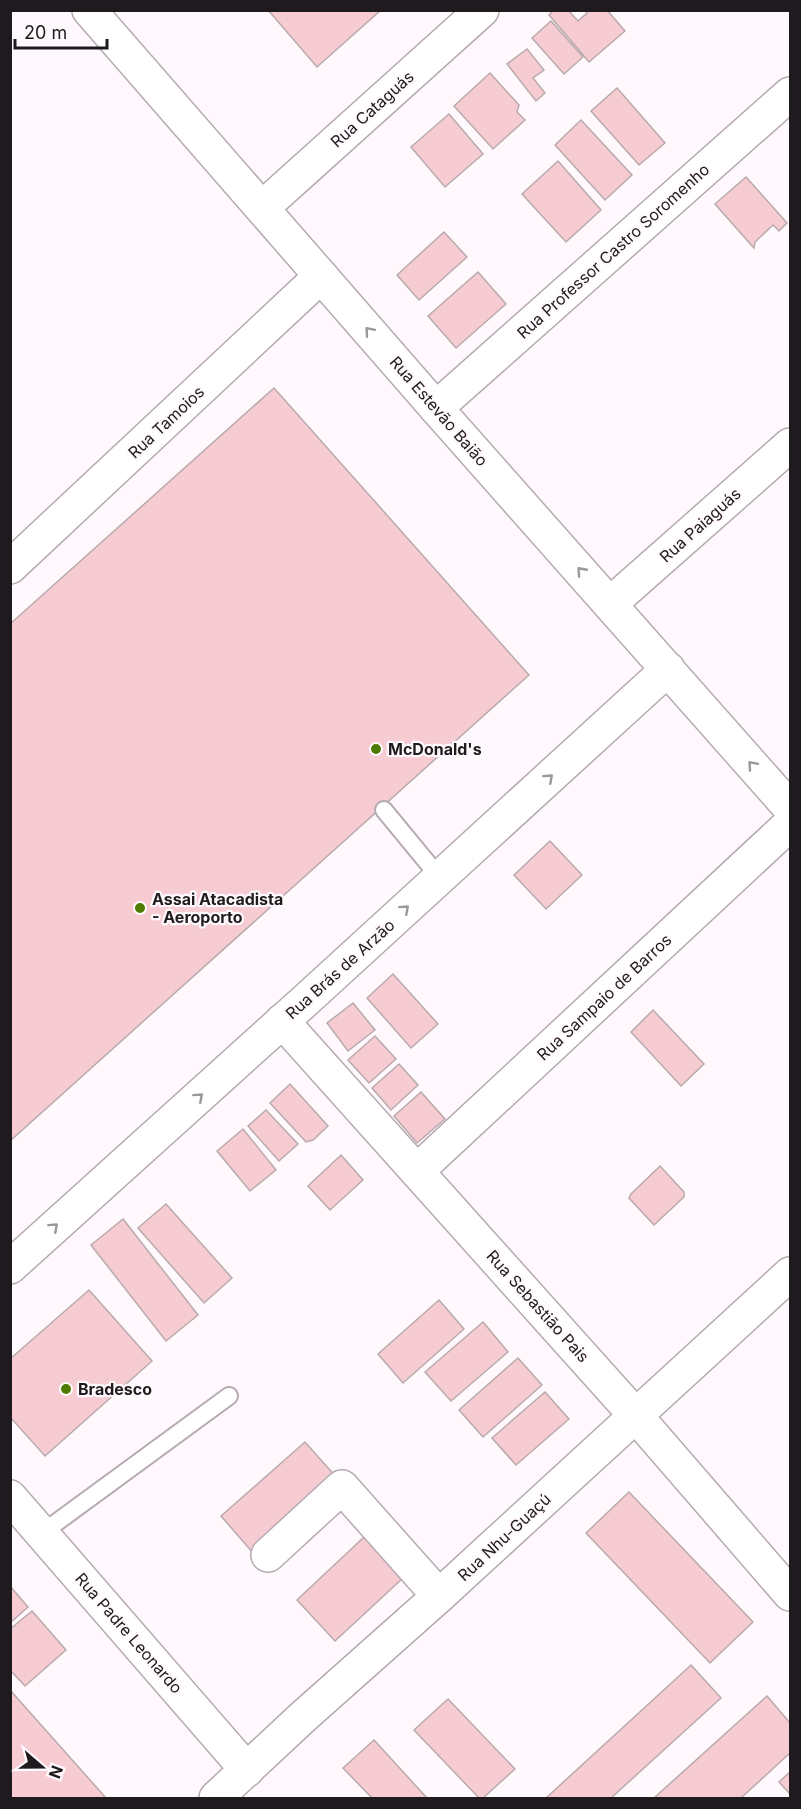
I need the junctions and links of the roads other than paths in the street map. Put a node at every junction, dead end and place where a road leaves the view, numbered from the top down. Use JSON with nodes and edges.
{"nodes":[{"id":1,"x":89,"y":10,"type":"edge"},
{"id":2,"x":482,"y":10,"type":"edge"},
{"id":3,"x":790,"y":94,"type":"edge"},
{"id":4,"x":262,"y":208,"type":"junction"},
{"id":5,"x":321,"y":276,"type":"junction"},
{"id":6,"x":436,"y":408,"type":"junction"},
{"id":7,"x":790,"y":445,"type":"edge"},
{"id":8,"x":10,"y":567,"type":"edge"},
{"id":9,"x":610,"y":604,"type":"junction"},
{"id":10,"x":668,"y":669,"type":"junction"},
{"id":11,"x":790,"y":808,"type":"edge"},
{"id":12,"x":384,"y":810,"type":"dead end"},
{"id":13,"x":790,"y":824,"type":"edge"},
{"id":14,"x":440,"y":878,"type":"junction"},
{"id":15,"x":282,"y":1022,"type":"junction"},
{"id":16,"x":417,"y":1171,"type":"junction"},
{"id":17,"x":10,"y":1267,"type":"edge"},
{"id":18,"x":790,"y":1274,"type":"edge"},
{"id":19,"x":229,"y":1396,"type":"dead end"},
{"id":20,"x":636,"y":1416,"type":"junction"},
{"id":21,"x":10,"y":1497,"type":"edge"},
{"id":22,"x":42,"y":1533,"type":"junction"},
{"id":23,"x":268,"y":1555,"type":"dead end"},
{"id":24,"x":790,"y":1594,"type":"edge"},
{"id":25,"x":439,"y":1596,"type":"junction"},
{"id":26,"x":247,"y":1770,"type":"junction"},
{"id":27,"x":216,"y":1798,"type":"edge"}],
"edges":[{"from":1,"to":4,"type":"street","name":"Rua Estevão Baião"},
{"from":2,"to":4,"type":"street","name":"Rua Cataguás"},
{"from":3,"to":6,"type":"street","name":"Rua Professor Castro Soromenho"},
{"from":4,"to":5,"type":"street","name":"Rua Estevão Baião"},
{"from":6,"to":5,"type":"street","name":"Rua Estevão Baião","one_way":true},
{"from":5,"to":8,"type":"street","name":"Rua Tamoios"},
{"from":9,"to":6,"type":"street","name":"Rua Estevão Baião","one_way":true},
{"from":7,"to":9,"type":"street","name":"Rua Paiaguás"},
{"from":9,"to":10,"type":"street","name":"Rua Estevão Baião"},
{"from":11,"to":10,"type":"street","name":"Rua Estevão Baião","one_way":true},
{"from":14,"to":10,"type":"street","name":"Rua Brás de Arzão","one_way":true},
{"from":12,"to":14,"type":"lane"},
{"from":13,"to":16,"type":"street","name":"Rua Sampaio de Barros"},
{"from":15,"to":14,"type":"street","name":"Rua Brás de Arzão","one_way":true},
{"from":15,"to":16,"type":"street","name":"Rua Sebastião Pais"},
{"from":17,"to":15,"type":"street","name":"Rua Brás de Arzão","one_way":true},
{"from":16,"to":20,"type":"street","name":"Rua Sebastião Pais"},
{"from":18,"to":20,"type":"street","name":"Rua Nhu-Guaçú"},
{"from":19,"to":22,"type":"lane"},
{"from":20,"to":24,"type":"street","name":"Rua Sebastião Pais"},
{"from":20,"to":25,"type":"street","name":"Rua Nhu-Guaçú"},
{"from":21,"to":22,"type":"street","name":"Rua Padre Leonardo"},
{"from":22,"to":26,"type":"street","name":"Rua Padre Leonardo"},
{"from":23,"to":25,"type":"street"},
{"from":25,"to":26,"type":"street","name":"Rua Nhu-Guaçú"},
{"from":26,"to":27,"type":"street","name":"Rua Nhu-Guaçú"}]}
